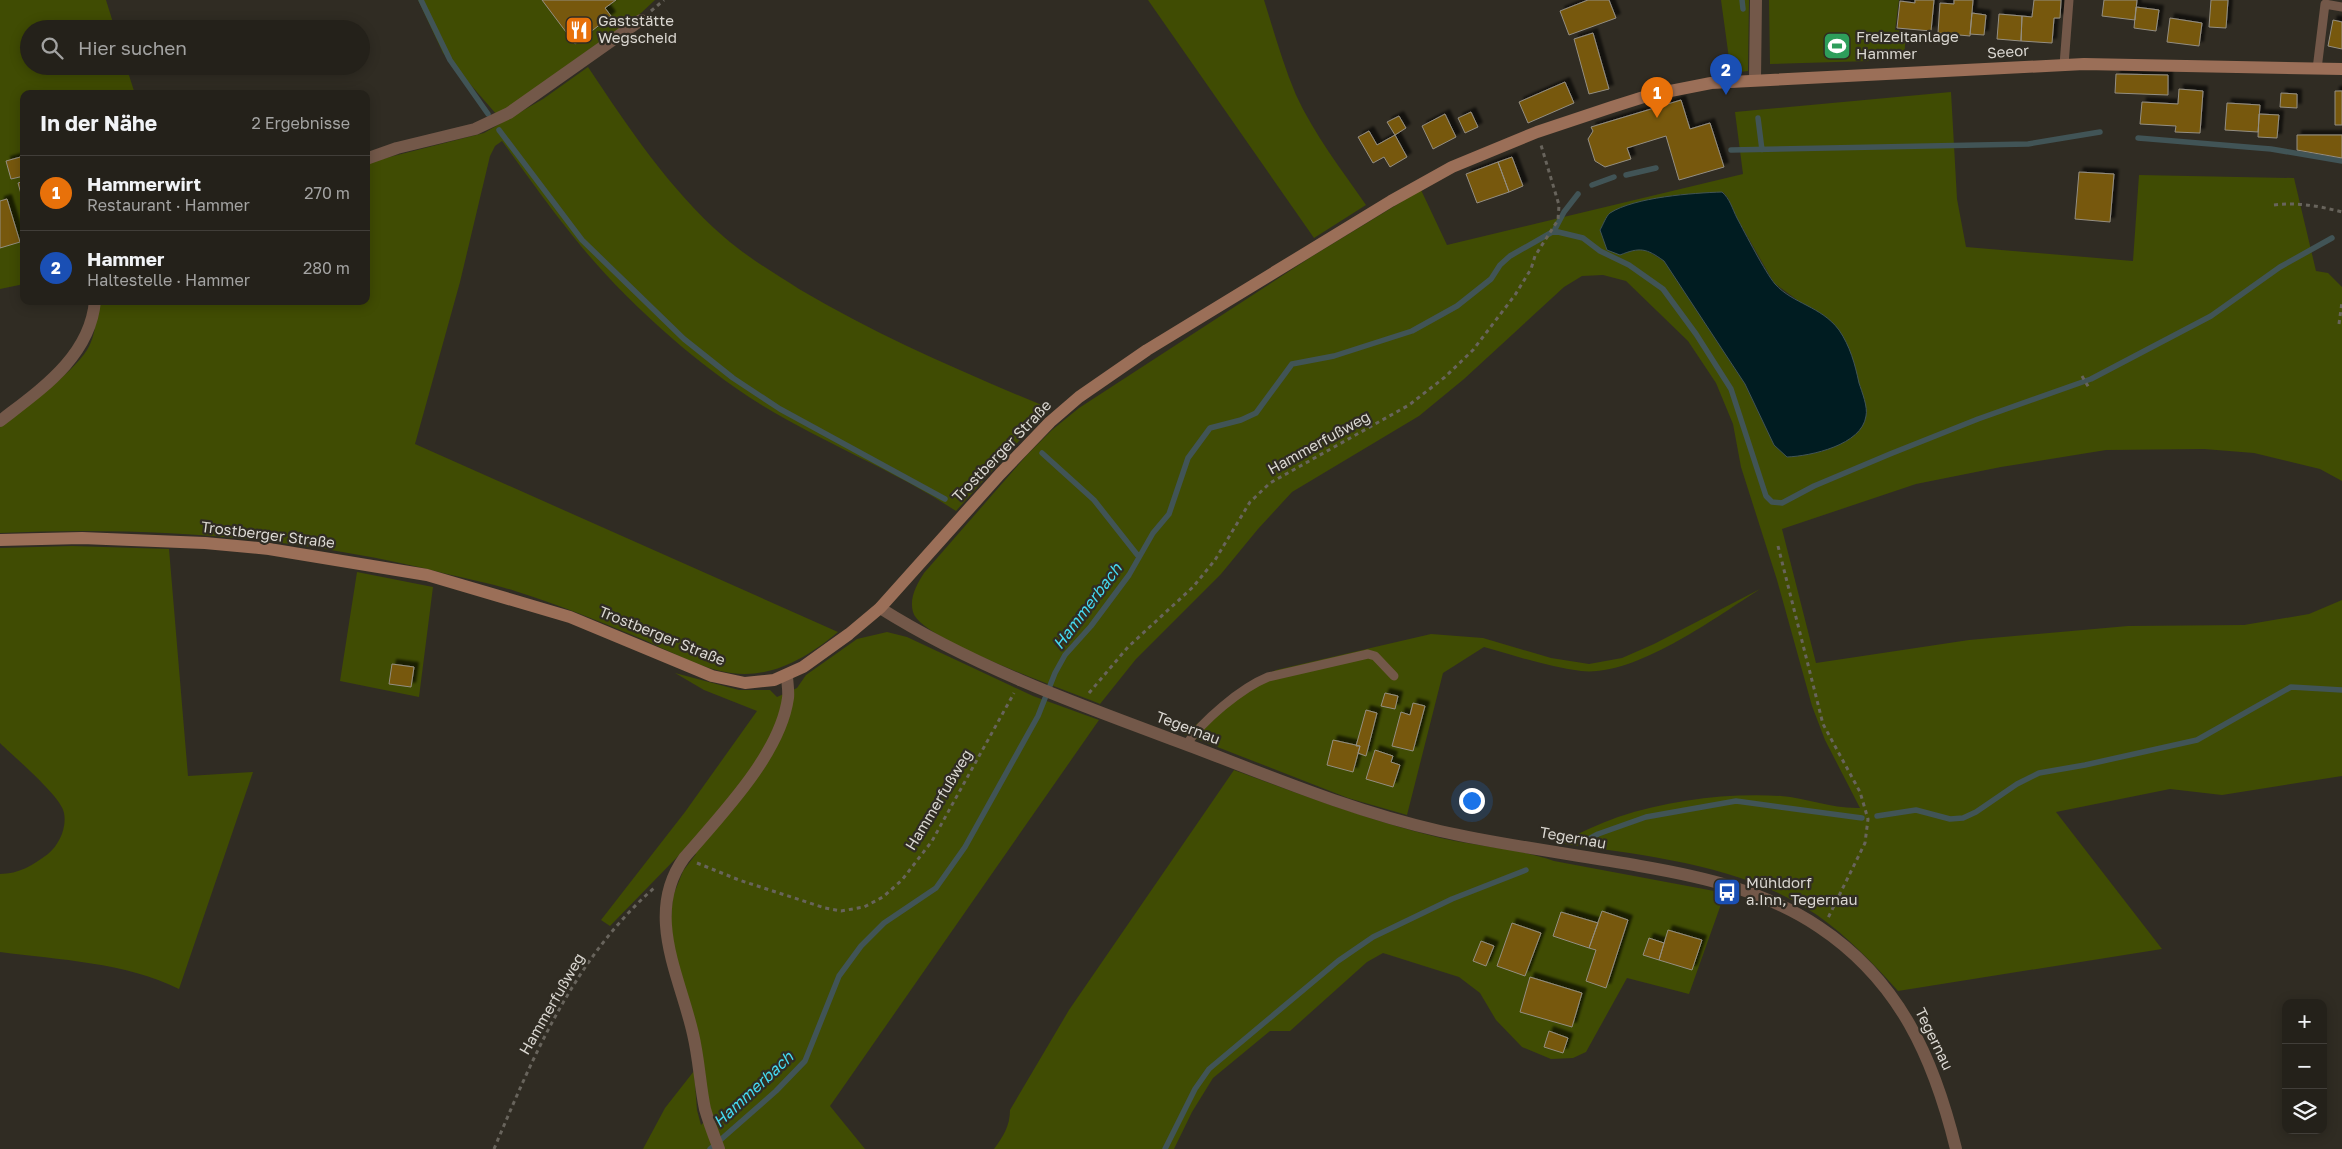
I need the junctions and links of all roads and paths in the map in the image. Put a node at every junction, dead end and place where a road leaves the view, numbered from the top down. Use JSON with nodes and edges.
{"nodes":[{"id":1,"x":1756,"y":0,"type":"edge"},
{"id":2,"x":2069,"y":0,"type":"edge"},
{"id":3,"x":2342,"y":7,"type":"edge"},
{"id":4,"x":641,"y":20,"type":"dead end"},
{"id":5,"x":2064,"y":65,"type":"junction"},
{"id":6,"x":2316,"y":68,"type":"junction"},
{"id":7,"x":2342,"y":69,"type":"edge"},
{"id":8,"x":1755,"y":79,"type":"junction"},
{"id":9,"x":1537,"y":132,"type":"junction"},
{"id":10,"x":370,"y":158,"type":"edge"},
{"id":11,"x":2274,"y":205,"type":"dead end"},
{"id":12,"x":2342,"y":212,"type":"edge"},
{"id":13,"x":2342,"y":302,"type":"edge"},
{"id":14,"x":94,"y":305,"type":"edge"},
{"id":15,"x":2339,"y":324,"type":"dead end"},
{"id":16,"x":2082,"y":376,"type":"dead end"},
{"id":17,"x":2089,"y":388,"type":"dead end"},
{"id":18,"x":0,"y":421,"type":"edge"},
{"id":19,"x":0,"y":540,"type":"edge"},
{"id":20,"x":1778,"y":546,"type":"dead end"},
{"id":21,"x":880,"y":608,"type":"junction"},
{"id":22,"x":787,"y":675,"type":"junction"},
{"id":23,"x":1394,"y":676,"type":"dead end"},
{"id":24,"x":1020,"y":681,"type":"junction"},
{"id":25,"x":1079,"y":705,"type":"junction"},
{"id":26,"x":1186,"y":745,"type":"junction"},
{"id":27,"x":684,"y":858,"type":"junction"},
{"id":28,"x":658,"y":885,"type":"dead end"},
{"id":29,"x":1822,"y":929,"type":"junction"},
{"id":30,"x":494,"y":1149,"type":"edge"},
{"id":31,"x":719,"y":1149,"type":"edge"},
{"id":32,"x":1956,"y":1149,"type":"edge"}],
"edges":[{"from":1,"to":8,"type":"street"},
{"from":2,"to":5,"type":"lane"},
{"from":3,"to":6,"type":"lane"},
{"from":4,"to":10,"type":"street"},
{"from":5,"to":6,"type":"main road","name":"Seeor"},
{"from":5,"to":8,"type":"main road","name":"Seeor"},
{"from":6,"to":7,"type":"main road","name":"Seeor"},
{"from":8,"to":9,"type":"main road","name":"Seeor"},
{"from":9,"to":21,"type":"main road","name":"Trostberger Straße"},
{"from":9,"to":25,"type":"path","name":"Hammerfußweg"},
{"from":11,"to":12,"type":"path"},
{"from":13,"to":15,"type":"path"},
{"from":14,"to":18,"type":"street"},
{"from":16,"to":17,"type":"path"},
{"from":19,"to":22,"type":"main road","name":"Trostberger Straße"},
{"from":20,"to":29,"type":"path"},
{"from":21,"to":22,"type":"main road","name":"Trostberger Straße"},
{"from":21,"to":24,"type":"street","name":"Tegernau"},
{"from":22,"to":27,"type":"street"},
{"from":23,"to":26,"type":"lane"},
{"from":24,"to":25,"type":"street","name":"Tegernau"},
{"from":24,"to":27,"type":"path","name":"Hammerfußweg"},
{"from":25,"to":26,"type":"street","name":"Tegernau"},
{"from":26,"to":29,"type":"street","name":"Tegernau"},
{"from":27,"to":31,"type":"street"},
{"from":28,"to":30,"type":"path","name":"Hammerfußweg"},
{"from":29,"to":32,"type":"street","name":"Tegernau"}]}
